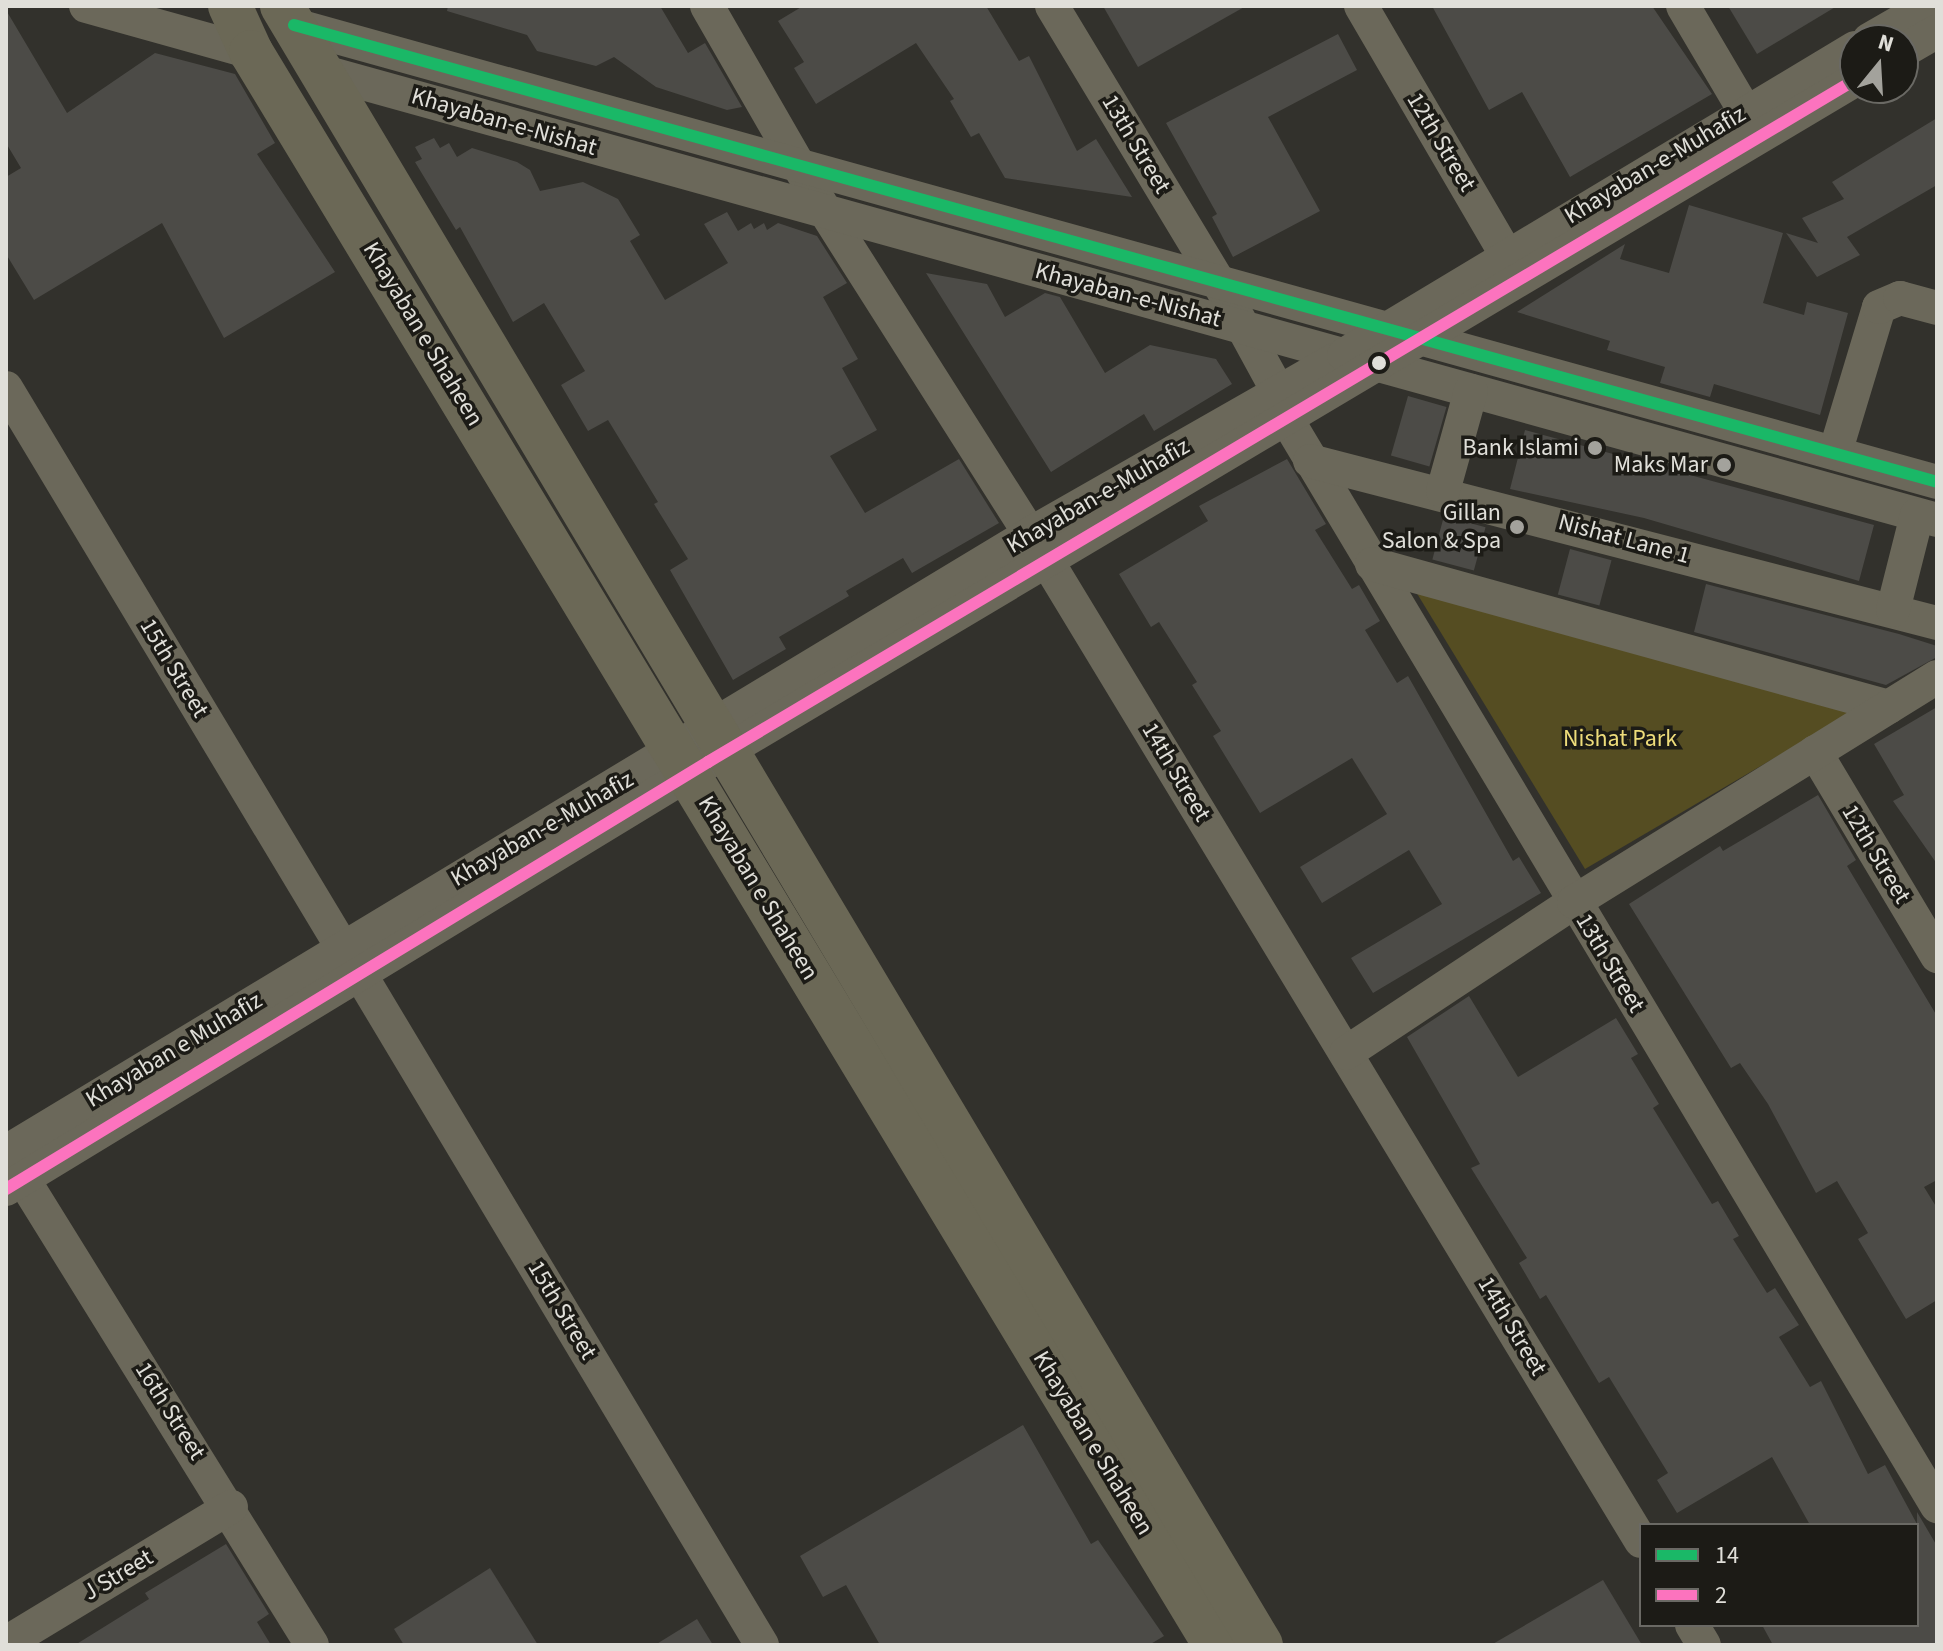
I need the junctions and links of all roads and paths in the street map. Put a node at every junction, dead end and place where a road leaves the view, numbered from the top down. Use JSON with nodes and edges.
{"nodes":[{"id":1,"x":86,"y":6,"type":"edge"},
{"id":2,"x":229,"y":6,"type":"edge"},
{"id":3,"x":707,"y":6,"type":"edge"},
{"id":4,"x":1052,"y":6,"type":"edge"},
{"id":5,"x":1361,"y":6,"type":"edge"},
{"id":6,"x":1683,"y":6,"type":"edge"},
{"id":7,"x":1928,"y":6,"type":"edge"},
{"id":8,"x":288,"y":16,"type":"edge"},
{"id":9,"x":1897,"y":24,"type":"edge"},
{"id":10,"x":1937,"y":31,"type":"edge"},
{"id":11,"x":1919,"y":42,"type":"edge"},
{"id":12,"x":251,"y":52,"type":"junction"},
{"id":13,"x":1839,"y":60,"type":"edge"},
{"id":14,"x":320,"y":71,"type":"junction"},
{"id":15,"x":1839,"y":87,"type":"edge"},
{"id":16,"x":1752,"y":124,"type":"junction"},
{"id":17,"x":800,"y":166,"type":"junction"},
{"id":18,"x":825,"y":211,"type":"junction"},
{"id":19,"x":1514,"y":266,"type":"junction"},
{"id":20,"x":1219,"y":283,"type":"junction"},
{"id":21,"x":1937,"y":308,"type":"edge"},
{"id":22,"x":1240,"y":326,"type":"junction"},
{"id":23,"x":1384,"y":329,"type":"junction"},
{"id":24,"x":1420,"y":339,"type":"junction"},
{"id":25,"x":1344,"y":355,"type":"junction"},
{"id":26,"x":1381,"y":365,"type":"junction"},
{"id":27,"x":6,"y":388,"type":"edge"},
{"id":28,"x":1471,"y":391,"type":"junction"},
{"id":29,"x":1282,"y":406,"type":"junction"},
{"id":30,"x":1835,"y":453,"type":"junction"},
{"id":31,"x":1310,"y":461,"type":"junction"},
{"id":32,"x":1937,"y":482,"type":"edge"},
{"id":33,"x":1443,"y":491,"type":"junction"},
{"id":34,"x":1927,"y":517,"type":"edge"},
{"id":35,"x":1038,"y":547,"type":"junction"},
{"id":36,"x":1372,"y":564,"type":"junction"},
{"id":37,"x":1893,"y":610,"type":"junction"},
{"id":38,"x":1937,"y":623,"type":"edge"},
{"id":39,"x":1937,"y":677,"type":"edge"},
{"id":40,"x":1889,"y":707,"type":"junction"},
{"id":41,"x":701,"y":751,"type":"junction"},
{"id":42,"x":1815,"y":752,"type":"junction"},
{"id":43,"x":1574,"y":902,"type":"junction"},
{"id":44,"x":342,"y":947,"type":"junction"},
{"id":45,"x":1937,"y":956,"type":"edge"},
{"id":46,"x":361,"y":976,"type":"junction"},
{"id":47,"x":1346,"y":1053,"type":"junction"},
{"id":48,"x":175,"y":1069,"type":"junction"},
{"id":49,"x":9,"y":1165,"type":"edge"},
{"id":50,"x":1937,"y":1506,"type":"edge"},
{"id":51,"x":231,"y":1507,"type":"junction"},
{"id":52,"x":1639,"y":1538,"type":"edge"},
{"id":53,"x":1693,"y":1627,"type":"edge"},
{"id":54,"x":6,"y":1643,"type":"edge"},
{"id":55,"x":312,"y":1645,"type":"edge"},
{"id":56,"x":762,"y":1645,"type":"edge"},
{"id":57,"x":1215,"y":1645,"type":"edge"},
{"id":58,"x":1261,"y":1645,"type":"edge"},
{"id":59,"x":1704,"y":1645,"type":"edge"}],
"edges":[{"from":1,"to":12,"type":"street"},
{"from":2,"to":12,"type":"main road","name":"Khayaban e Shaheen"},
{"from":3,"to":17,"type":"street","name":"14th Street"},
{"from":4,"to":20,"type":"street","name":"13th Street"},
{"from":5,"to":19,"type":"street","name":"12th Street"},
{"from":6,"to":16,"type":"street"},
{"from":7,"to":9,"type":"street"},
{"from":8,"to":14,"type":"main road","name":"Khayaban e Shaheen"},
{"from":8,"to":17,"type":"street","name":"Khayaban-e-Nishat"},
{"from":10,"to":11,"type":"street"},
{"from":12,"to":41,"type":"main road","name":"Khayaban e Shaheen"},
{"from":13,"to":16,"type":"street","name":"Khayaban-e-Muhafiz"},
{"from":14,"to":18,"type":"street","name":"Khayaban-e-Nishat"},
{"from":14,"to":41,"type":"main road","name":"Khayaban e Shaheen"},
{"from":15,"to":16,"type":"street","name":"Khayaban-e-Muhafiz"},
{"from":16,"to":19,"type":"street","name":"Khayaban-e-Muhafiz"},
{"from":17,"to":18,"type":"street","name":"14th Street"},
{"from":17,"to":20,"type":"street","name":"Khayaban-e-Nishat"},
{"from":18,"to":22,"type":"street","name":"Khayaban-e-Nishat"},
{"from":18,"to":35,"type":"street","name":"14th Street"},
{"from":19,"to":23,"type":"street","name":"Khayaban-e-Muhafiz"},
{"from":19,"to":24,"type":"street","name":"Khayaban-e-Muhafiz"},
{"from":20,"to":22,"type":"street","name":"13th Street"},
{"from":20,"to":23,"type":"street","name":"Khayaban-e-Nishat"},
{"from":21,"to":30,"type":"street"},
{"from":22,"to":25,"type":"street","name":"Khayaban-e-Nishat"},
{"from":22,"to":29,"type":"street","name":"13th Street"},
{"from":23,"to":24,"type":"street","name":"Khayaban-e-Nishat"},
{"from":23,"to":25,"type":"street","name":"Khayaban-e-Muhafiz"},
{"from":24,"to":26,"type":"street","name":"Khayaban-e-Muhafiz"},
{"from":24,"to":30,"type":"street","name":"Khayaban-e-Nishat"},
{"from":25,"to":26,"type":"street","name":"Khayaban-e-Nishat"},
{"from":25,"to":29,"type":"street","name":"Khayaban-e-Muhafiz"},
{"from":26,"to":28,"type":"street","name":"Khayaban-e-Nishat"},
{"from":26,"to":29,"type":"street","name":"Khayaban-e-Muhafiz"},
{"from":27,"to":44,"type":"street","name":"15th Street"},
{"from":28,"to":33,"type":"street"},
{"from":28,"to":34,"type":"street","name":"Khayaban-e-Nishat"},
{"from":29,"to":31,"type":"street","name":"13th Street"},
{"from":29,"to":35,"type":"street","name":"Khayaban-e-Muhafiz"},
{"from":30,"to":32,"type":"street","name":"Khayaban-e-Nishat"},
{"from":31,"to":33,"type":"street","name":"Nishat Lane 1"},
{"from":31,"to":36,"type":"street","name":"13th Street"},
{"from":33,"to":37,"type":"street","name":"Nishat Lane 1"},
{"from":34,"to":37,"type":"street"},
{"from":35,"to":41,"type":"street","name":"Khayaban-e-Muhafiz"},
{"from":35,"to":47,"type":"street","name":"14th Street"},
{"from":36,"to":40,"type":"street"},
{"from":36,"to":43,"type":"street","name":"13th Street"},
{"from":37,"to":38,"type":"street","name":"Nishat Lane 1"},
{"from":39,"to":40,"type":"street"},
{"from":40,"to":42,"type":"street"},
{"from":41,"to":44,"type":"street","name":"Khayaban-e-Muhafiz"},
{"from":41,"to":46,"type":"street","name":"Khayaban-e-Muhafiz"},
{"from":41,"to":57,"type":"main road","name":"Khayaban e Shaheen"},
{"from":41,"to":58,"type":"main road","name":"Khayaban e Shaheen"},
{"from":42,"to":43,"type":"street"},
{"from":42,"to":45,"type":"street","name":"12th Street"},
{"from":43,"to":47,"type":"street"},
{"from":43,"to":50,"type":"street","name":"13th Street"},
{"from":44,"to":48,"type":"street","name":"Khayaban e Muhafiz"},
{"from":46,"to":48,"type":"street","name":"Khayaban-e-Muhafiz"},
{"from":46,"to":56,"type":"street","name":"15th Street"},
{"from":47,"to":52,"type":"street","name":"14th Street"},
{"from":48,"to":49,"type":"street","name":"Khayaban-e-Muhafiz"},
{"from":49,"to":51,"type":"street","name":"16th Street"},
{"from":51,"to":54,"type":"street","name":"J Street"},
{"from":51,"to":55,"type":"street","name":"16th Street"},
{"from":53,"to":59,"type":"street"}]}
